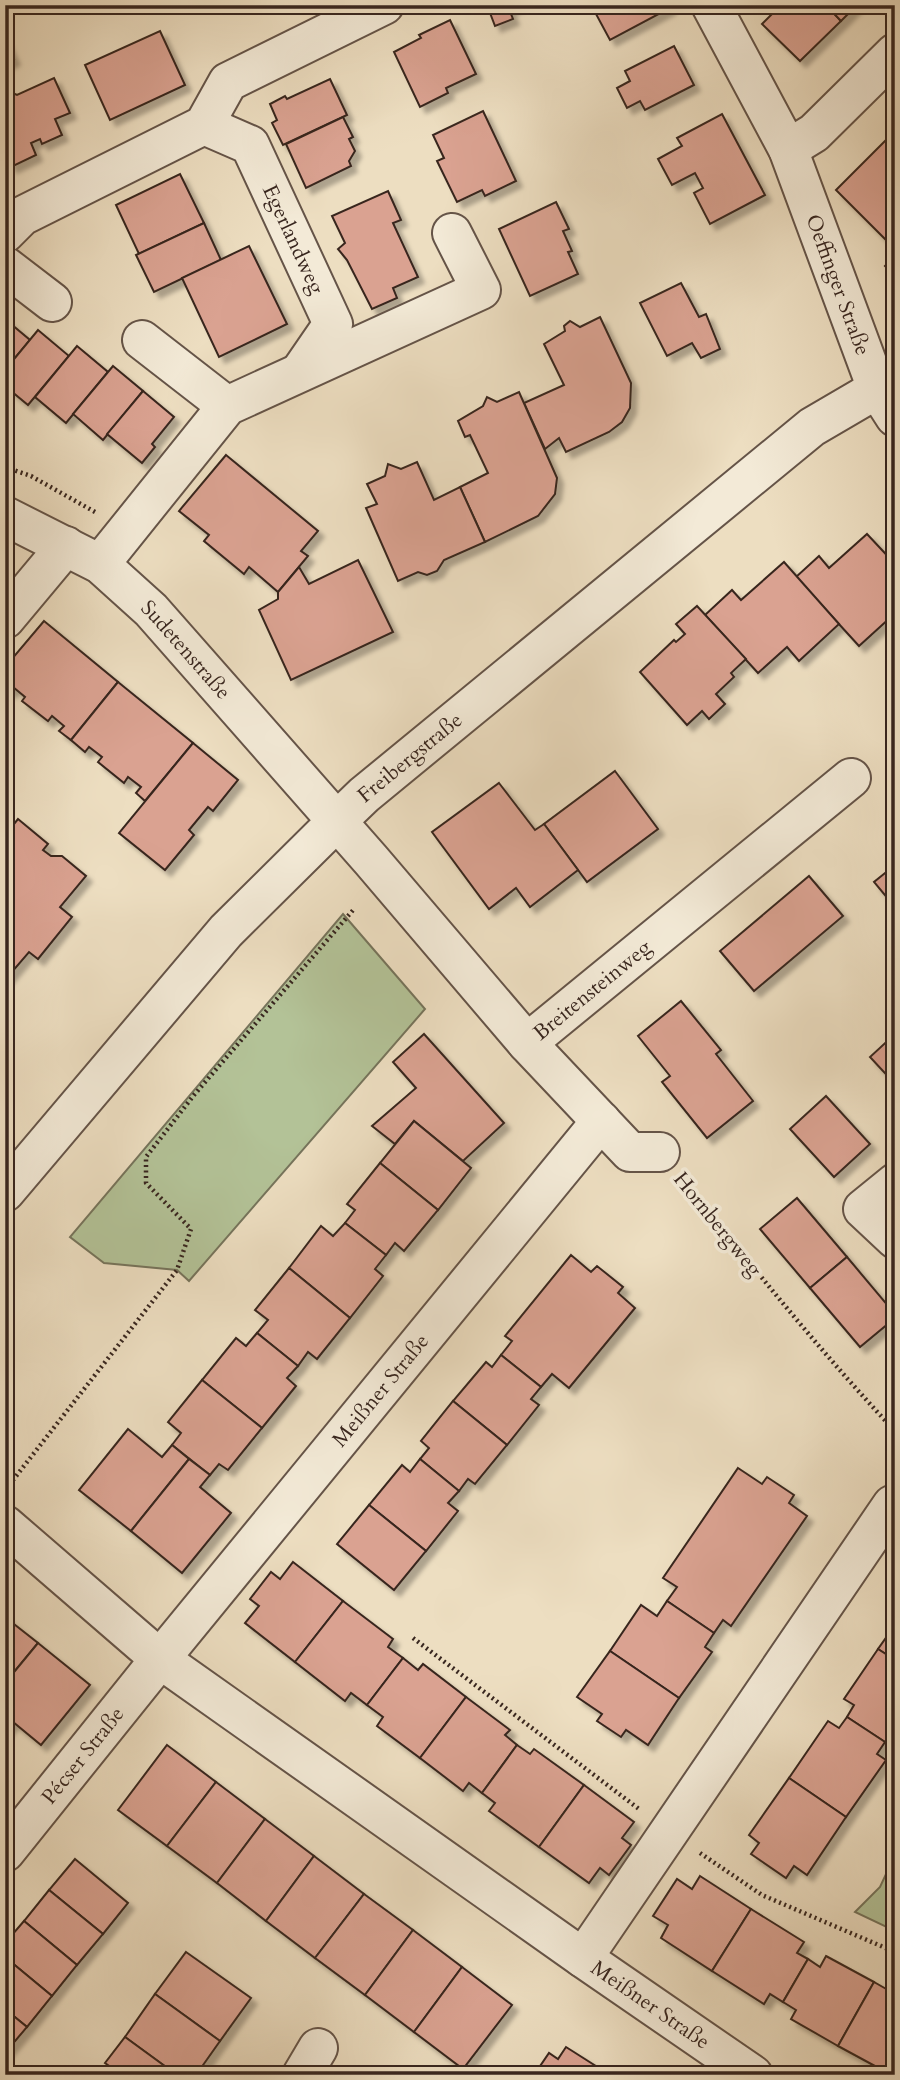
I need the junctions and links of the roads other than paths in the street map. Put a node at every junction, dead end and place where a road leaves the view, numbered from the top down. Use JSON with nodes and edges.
{"nodes":[{"id":1,"x":384,"y":5,"type":"edge"},
{"id":2,"x":711,"y":5,"type":"edge"},
{"id":3,"x":895,"y":52,"type":"edge"},
{"id":4,"x":204,"y":125,"type":"junction"},
{"id":5,"x":788,"y":149,"type":"junction"},
{"id":6,"x":5,"y":233,"type":"edge"},
{"id":7,"x":452,"y":233,"type":"dead end"},
{"id":8,"x":5,"y":266,"type":"edge"},
{"id":9,"x":52,"y":302,"type":"dead end"},
{"id":10,"x":142,"y":340,"type":"dead end"},
{"id":11,"x":299,"y":373,"type":"junction"},
{"id":12,"x":886,"y":403,"type":"edge"},
{"id":13,"x":227,"y":406,"type":"junction"},
{"id":14,"x":5,"y":516,"type":"edge"},
{"id":15,"x":66,"y":546,"type":"junction"},
{"id":16,"x":100,"y":564,"type":"junction"},
{"id":17,"x":5,"y":620,"type":"edge"},
{"id":18,"x":851,"y":778,"type":"dead end"},
{"id":19,"x":337,"y":821,"type":"junction"},
{"id":20,"x":527,"y":1043,"type":"junction"},
{"id":21,"x":601,"y":1121,"type":"junction"},
{"id":22,"x":660,"y":1152,"type":"road end"},
{"id":23,"x":895,"y":1184,"type":"edge"},
{"id":24,"x":5,"y":1192,"type":"edge"},
{"id":25,"x":895,"y":1239,"type":"edge"},
{"id":26,"x":892,"y":1505,"type":"dead end"},
{"id":27,"x":5,"y":1525,"type":"edge"},
{"id":28,"x":160,"y":1659,"type":"junction"},
{"id":29,"x":5,"y":1852,"type":"edge"},
{"id":30,"x":583,"y":1958,"type":"junction"},
{"id":31,"x":753,"y":2075,"type":"edge"}],
"edges":[{"from":1,"to":4,"type":"street"},
{"from":2,"to":5,"type":"street","name":"Oeffinger Straße"},
{"from":3,"to":5,"type":"street"},
{"from":4,"to":6,"type":"street"},
{"from":4,"to":11,"type":"street","name":"Egerlandweg"},
{"from":5,"to":12,"type":"street","name":"Oeffinger Straße"},
{"from":7,"to":11,"type":"street"},
{"from":8,"to":9,"type":"street"},
{"from":10,"to":13,"type":"street"},
{"from":11,"to":13,"type":"street"},
{"from":12,"to":19,"type":"street","name":"Freibergstraße"},
{"from":13,"to":16,"type":"street"},
{"from":14,"to":15,"type":"street","name":"Sudetenstraße"},
{"from":15,"to":16,"type":"street","name":"Sudetenstraße"},
{"from":15,"to":17,"type":"street"},
{"from":16,"to":19,"type":"street","name":"Sudetenstraße"},
{"from":18,"to":20,"type":"street","name":"Breitensteinweg"},
{"from":19,"to":20,"type":"street","name":"Breitensteinweg"},
{"from":19,"to":24,"type":"street","name":"Freibergstraße"},
{"from":20,"to":21,"type":"street","name":"Hornbergweg"},
{"from":21,"to":22,"type":"street","name":"Hornbergweg"},
{"from":21,"to":28,"type":"street","name":"Meißner Straße"},
{"from":23,"to":25,"type":"street"},
{"from":26,"to":30,"type":"street","name":"Meißner Straße"},
{"from":27,"to":28,"type":"street","name":"Meißner Straße"},
{"from":28,"to":29,"type":"street","name":"Pécser Straße"},
{"from":28,"to":30,"type":"street","name":"Meißner Straße"},
{"from":30,"to":31,"type":"street","name":"Meißner Straße"}]}
